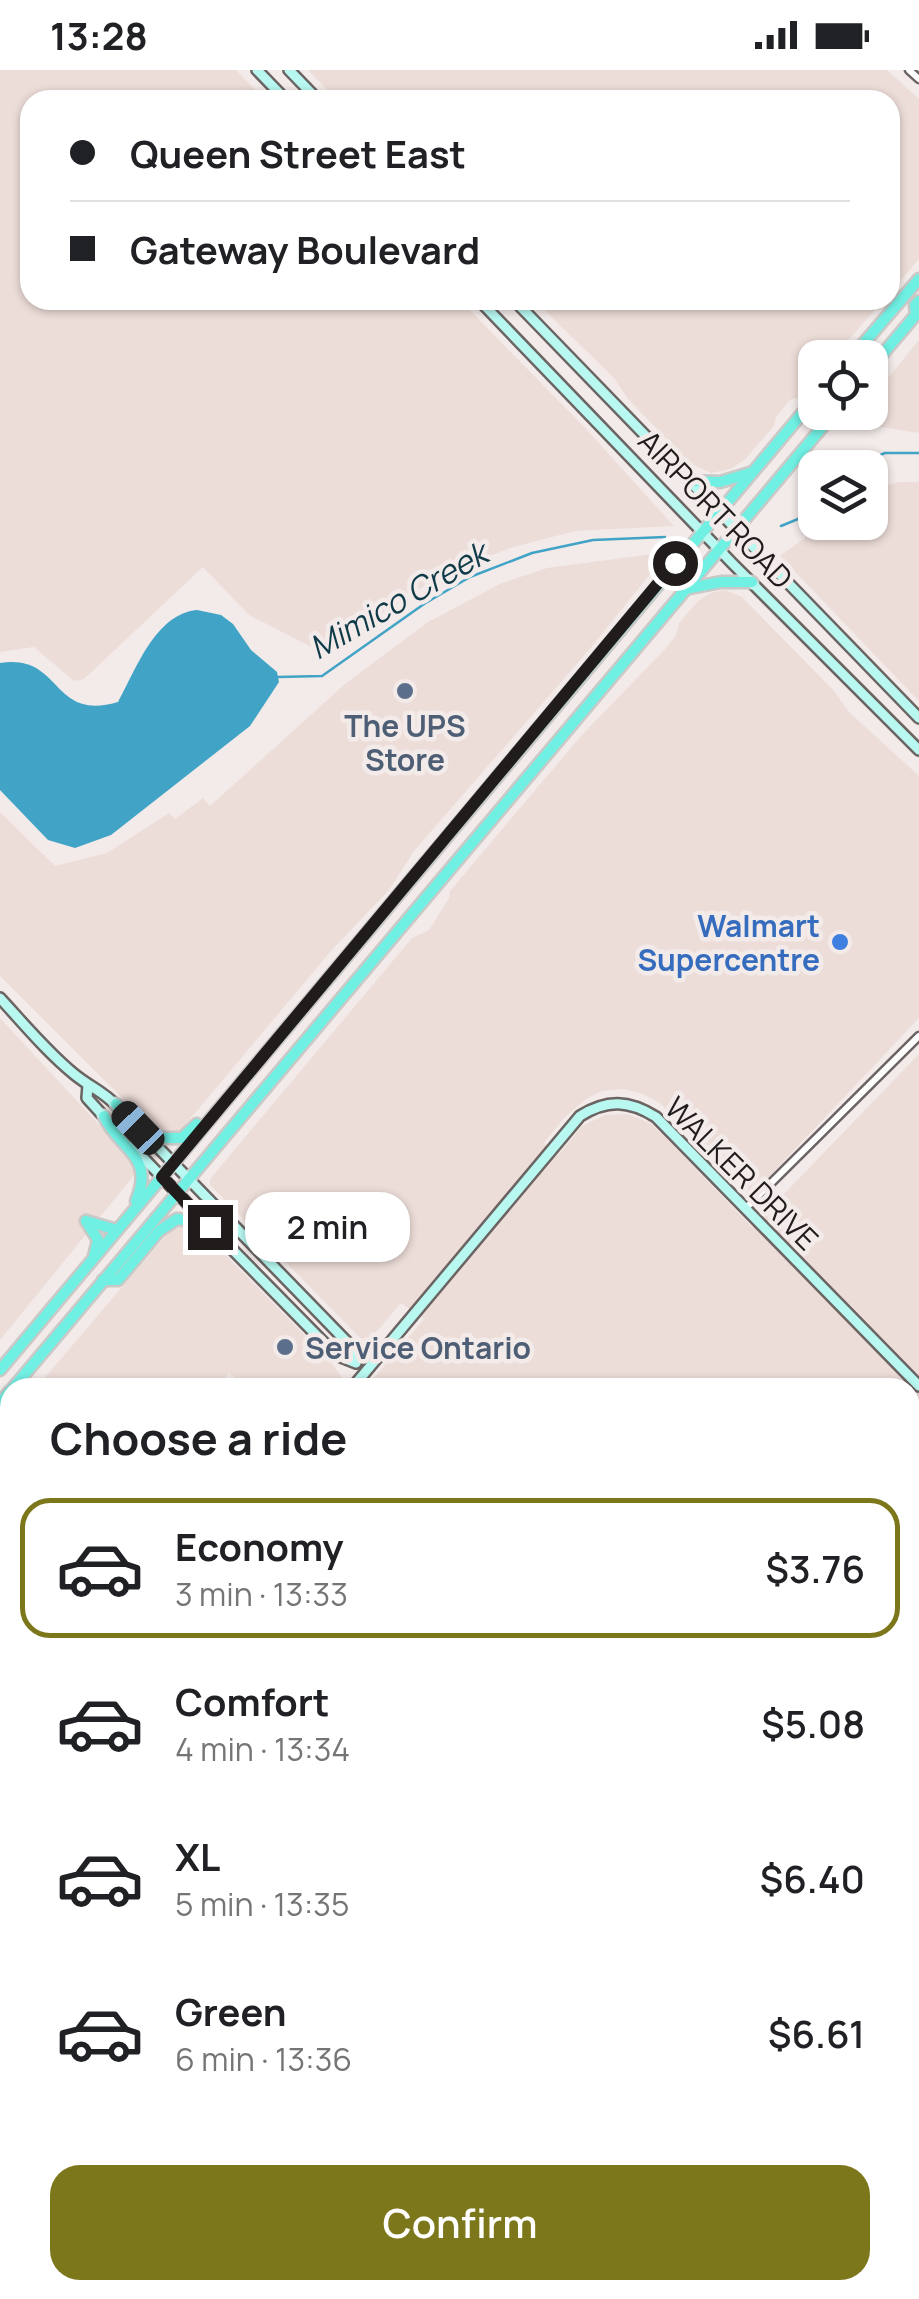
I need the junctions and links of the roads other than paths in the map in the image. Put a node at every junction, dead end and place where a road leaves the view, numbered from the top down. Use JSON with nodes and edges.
{"nodes":[{"id":1,"x":257,"y":70,"type":"edge"},
{"id":2,"x":289,"y":70,"type":"edge"},
{"id":3,"x":909,"y":70,"type":"edge"},
{"id":4,"x":919,"y":79,"type":"edge"},
{"id":5,"x":276,"y":90,"type":"edge"},
{"id":6,"x":308,"y":90,"type":"edge"},
{"id":7,"x":919,"y":279,"type":"edge"},
{"id":8,"x":919,"y":300,"type":"edge"},
{"id":9,"x":900,"y":301,"type":"edge"},
{"id":10,"x":490,"y":310,"type":"edge"},
{"id":11,"x":524,"y":310,"type":"edge"},
{"id":12,"x":892,"y":310,"type":"edge"},
{"id":13,"x":918,"y":313,"type":"edge"},
{"id":14,"x":866,"y":340,"type":"edge"},
{"id":15,"x":888,"y":348,"type":"edge"},
{"id":16,"x":798,"y":418,"type":"edge"},
{"id":17,"x":819,"y":430,"type":"edge"},
{"id":18,"x":751,"y":473,"type":"junction"},
{"id":19,"x":690,"y":481,"type":"junction"},
{"id":20,"x":718,"y":512,"type":"junction"},
{"id":21,"x":736,"y":529,"type":"junction"},
{"id":22,"x":702,"y":531,"type":"junction"},
{"id":23,"x":719,"y":549,"type":"junction"},
{"id":24,"x":752,"y":582,"type":"junction"},
{"id":25,"x":684,"y":590,"type":"junction"},
{"id":26,"x":919,"y":718,"type":"edge"},
{"id":27,"x":919,"y":750,"type":"edge"},
{"id":28,"x":0,"y":998,"type":"edge"},
{"id":29,"x":919,"y":1036,"type":"edge"},
{"id":30,"x":88,"y":1085,"type":"junction"},
{"id":31,"x":226,"y":1100,"type":"junction"},
{"id":32,"x":116,"y":1104,"type":"junction"},
{"id":33,"x":104,"y":1116,"type":"junction"},
{"id":34,"x":173,"y":1163,"type":"junction"},
{"id":35,"x":162,"y":1177,"type":"junction"},
{"id":36,"x":188,"y":1178,"type":"junction"},
{"id":37,"x":176,"y":1192,"type":"junction"},
{"id":38,"x":747,"y":1207,"type":"junction"},
{"id":39,"x":117,"y":1230,"type":"junction"},
{"id":40,"x":228,"y":1246,"type":"junction"},
{"id":41,"x":92,"y":1260,"type":"junction"},
{"id":42,"x":102,"y":1280,"type":"junction"},
{"id":43,"x":355,"y":1361,"type":"junction"},
{"id":44,"x":0,"y":1370,"type":"edge"},
{"id":45,"x":366,"y":1371,"type":"junction"},
{"id":46,"x":21,"y":1378,"type":"edge"},
{"id":47,"x":360,"y":1378,"type":"edge"},
{"id":48,"x":911,"y":1378,"type":"edge"}],
"edges":[{"from":1,"to":5,"type":"street"},
{"from":2,"to":6,"type":"street"},
{"from":3,"to":4,"type":"street"},
{"from":7,"to":9,"type":"main road"},
{"from":8,"to":13,"type":"main road"},
{"from":10,"to":22,"type":"street","name":"AIRPORT ROAD"},
{"from":11,"to":19,"type":"street","name":"AIRPORT ROAD"},
{"from":12,"to":14,"type":"main road"},
{"from":13,"to":15,"type":"main road"},
{"from":16,"to":18,"type":"main road"},
{"from":17,"to":21,"type":"main road"},
{"from":18,"to":19,"type":"main road"},
{"from":18,"to":20,"type":"main road"},
{"from":19,"to":20,"type":"street","name":"AIRPORT ROAD"},
{"from":20,"to":21,"type":"street","name":"AIRPORT ROAD"},
{"from":20,"to":22,"type":"main road"},
{"from":21,"to":23,"type":"main road"},
{"from":21,"to":26,"type":"street","name":"AIRPORT ROAD"},
{"from":22,"to":23,"type":"street","name":"AIRPORT ROAD"},
{"from":22,"to":31,"type":"main road"},
{"from":23,"to":24,"type":"street","name":"AIRPORT ROAD"},
{"from":23,"to":25,"type":"main road"},
{"from":24,"to":25,"type":"main road"},
{"from":24,"to":27,"type":"street","name":"AIRPORT ROAD"},
{"from":25,"to":36,"type":"main road"},
{"from":28,"to":30,"type":"street"},
{"from":29,"to":38,"type":"street"},
{"from":30,"to":32,"type":"street"},
{"from":30,"to":33,"type":"street"},
{"from":31,"to":32,"type":"main road"},
{"from":31,"to":34,"type":"main road"},
{"from":32,"to":34,"type":"street"},
{"from":33,"to":35,"type":"street"},
{"from":33,"to":39,"type":"main road"},
{"from":34,"to":35,"type":"main road"},
{"from":34,"to":36,"type":"street"},
{"from":35,"to":37,"type":"street"},
{"from":35,"to":39,"type":"main road"},
{"from":36,"to":37,"type":"main road"},
{"from":36,"to":43,"type":"street"},
{"from":37,"to":40,"type":"street"},
{"from":37,"to":42,"type":"main road"},
{"from":38,"to":45,"type":"street","name":"WALKER DRIVE"},
{"from":38,"to":48,"type":"street","name":"WALKER DRIVE"},
{"from":39,"to":41,"type":"main road"},
{"from":39,"to":41,"type":"main road"},
{"from":40,"to":42,"type":"main road"},
{"from":40,"to":43,"type":"street"},
{"from":41,"to":44,"type":"main road"},
{"from":42,"to":46,"type":"main road"},
{"from":43,"to":45,"type":"street"},
{"from":45,"to":47,"type":"street","name":"WALKER DRIVE"}]}
